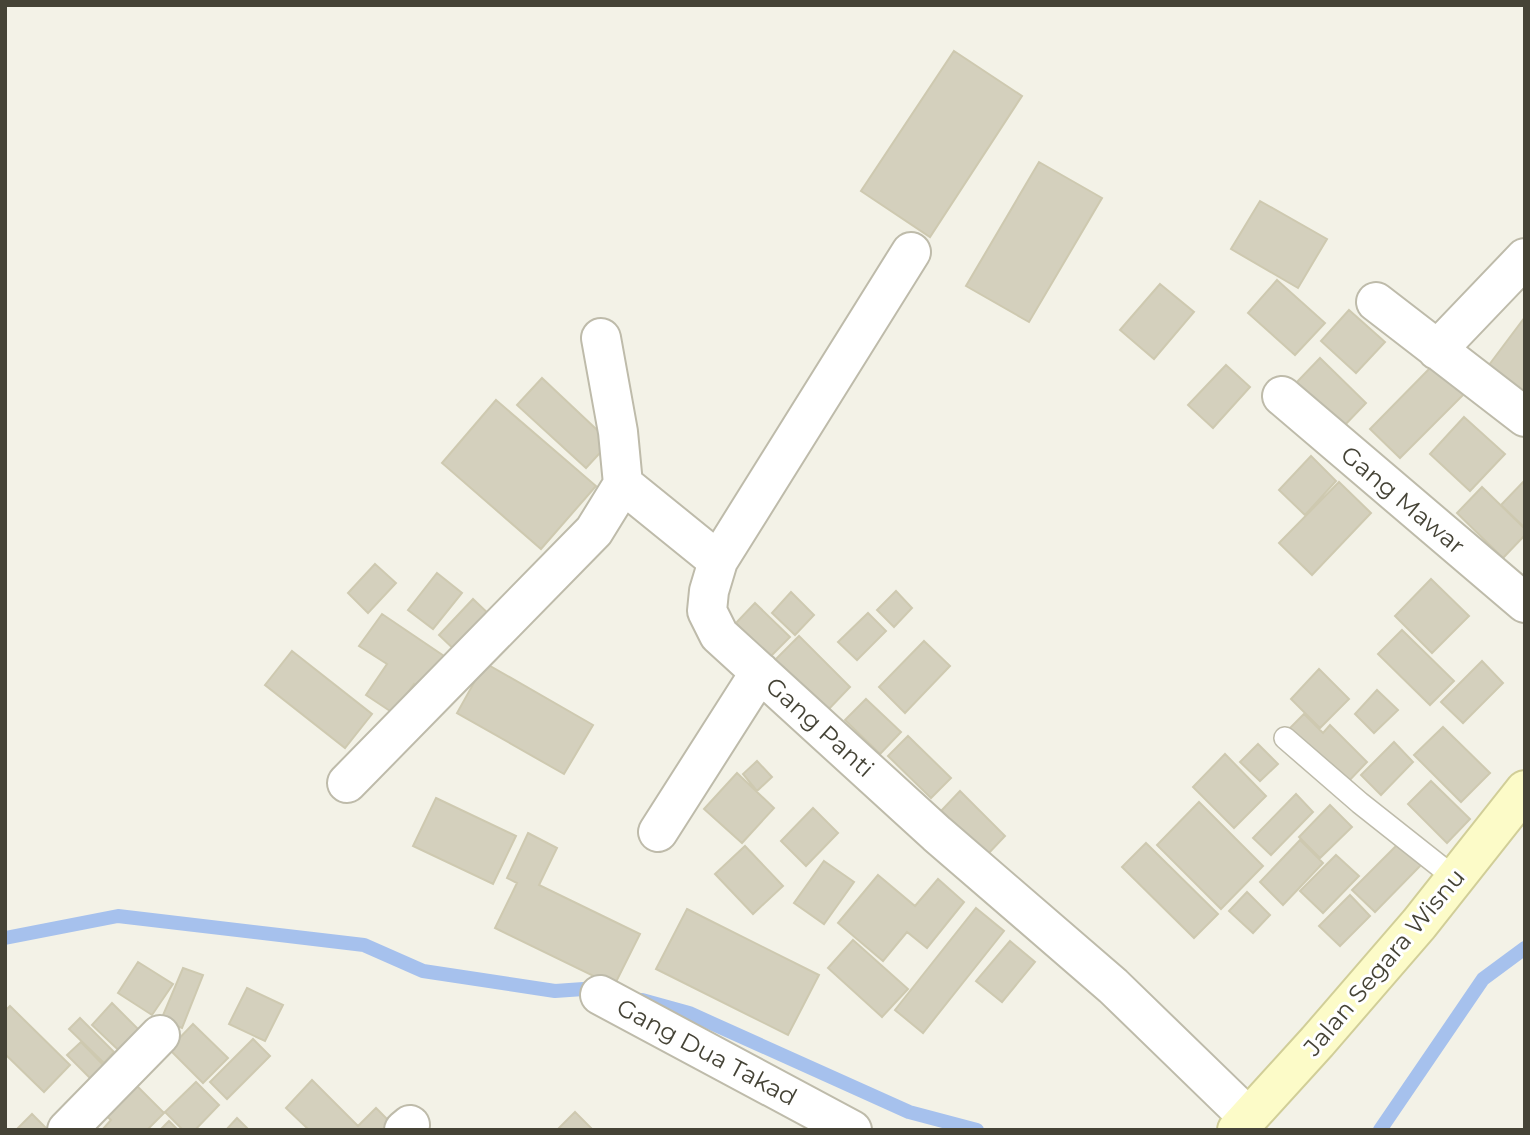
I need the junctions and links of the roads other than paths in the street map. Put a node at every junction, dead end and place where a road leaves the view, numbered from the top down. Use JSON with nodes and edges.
{"nodes":[{"id":1,"x":911,"y":252,"type":"dead end"},
{"id":2,"x":1525,"y":258,"type":"edge"},
{"id":3,"x":1376,"y":302,"type":"dead end"},
{"id":4,"x":601,"y":338,"type":"dead end"},
{"id":5,"x":1437,"y":350,"type":"junction"},
{"id":6,"x":1282,"y":396,"type":"dead end"},
{"id":7,"x":1525,"y":417,"type":"edge"},
{"id":8,"x":623,"y":484,"type":"junction"},
{"id":9,"x":718,"y":561,"type":"junction"},
{"id":10,"x":1525,"y":603,"type":"edge"},
{"id":11,"x":760,"y":672,"type":"junction"},
{"id":12,"x":1285,"y":738,"type":"dead end"},
{"id":13,"x":348,"y":783,"type":"dead end"},
{"id":14,"x":1525,"y":790,"type":"edge"},
{"id":15,"x":658,"y":832,"type":"dead end"},
{"id":16,"x":1456,"y":878,"type":"junction"},
{"id":17,"x":600,"y":995,"type":"dead end"},
{"id":18,"x":160,"y":1035,"type":"dead end"},
{"id":19,"x":1243,"y":1123,"type":"edge"},
{"id":20,"x":67,"y":1130,"type":"edge"},
{"id":21,"x":852,"y":1130,"type":"edge"}],
"edges":[{"from":1,"to":9,"type":"street","name":"Gang Panti"},
{"from":2,"to":5,"type":"street"},
{"from":3,"to":5,"type":"street"},
{"from":4,"to":8,"type":"street"},
{"from":5,"to":7,"type":"street"},
{"from":6,"to":10,"type":"street","name":"Gang Mawar"},
{"from":8,"to":9,"type":"street"},
{"from":8,"to":13,"type":"street"},
{"from":9,"to":11,"type":"street","name":"Gang Panti"},
{"from":11,"to":15,"type":"street"},
{"from":11,"to":19,"type":"street","name":"Gang Panti"},
{"from":12,"to":16,"type":"lane"},
{"from":14,"to":16,"type":"street","name":"Jalan Segara Wisnu"},
{"from":16,"to":19,"type":"street","name":"Jalan Segara Wisnu"},
{"from":17,"to":21,"type":"street","name":"Gang Dua Takad"},
{"from":18,"to":20,"type":"street"}]}
